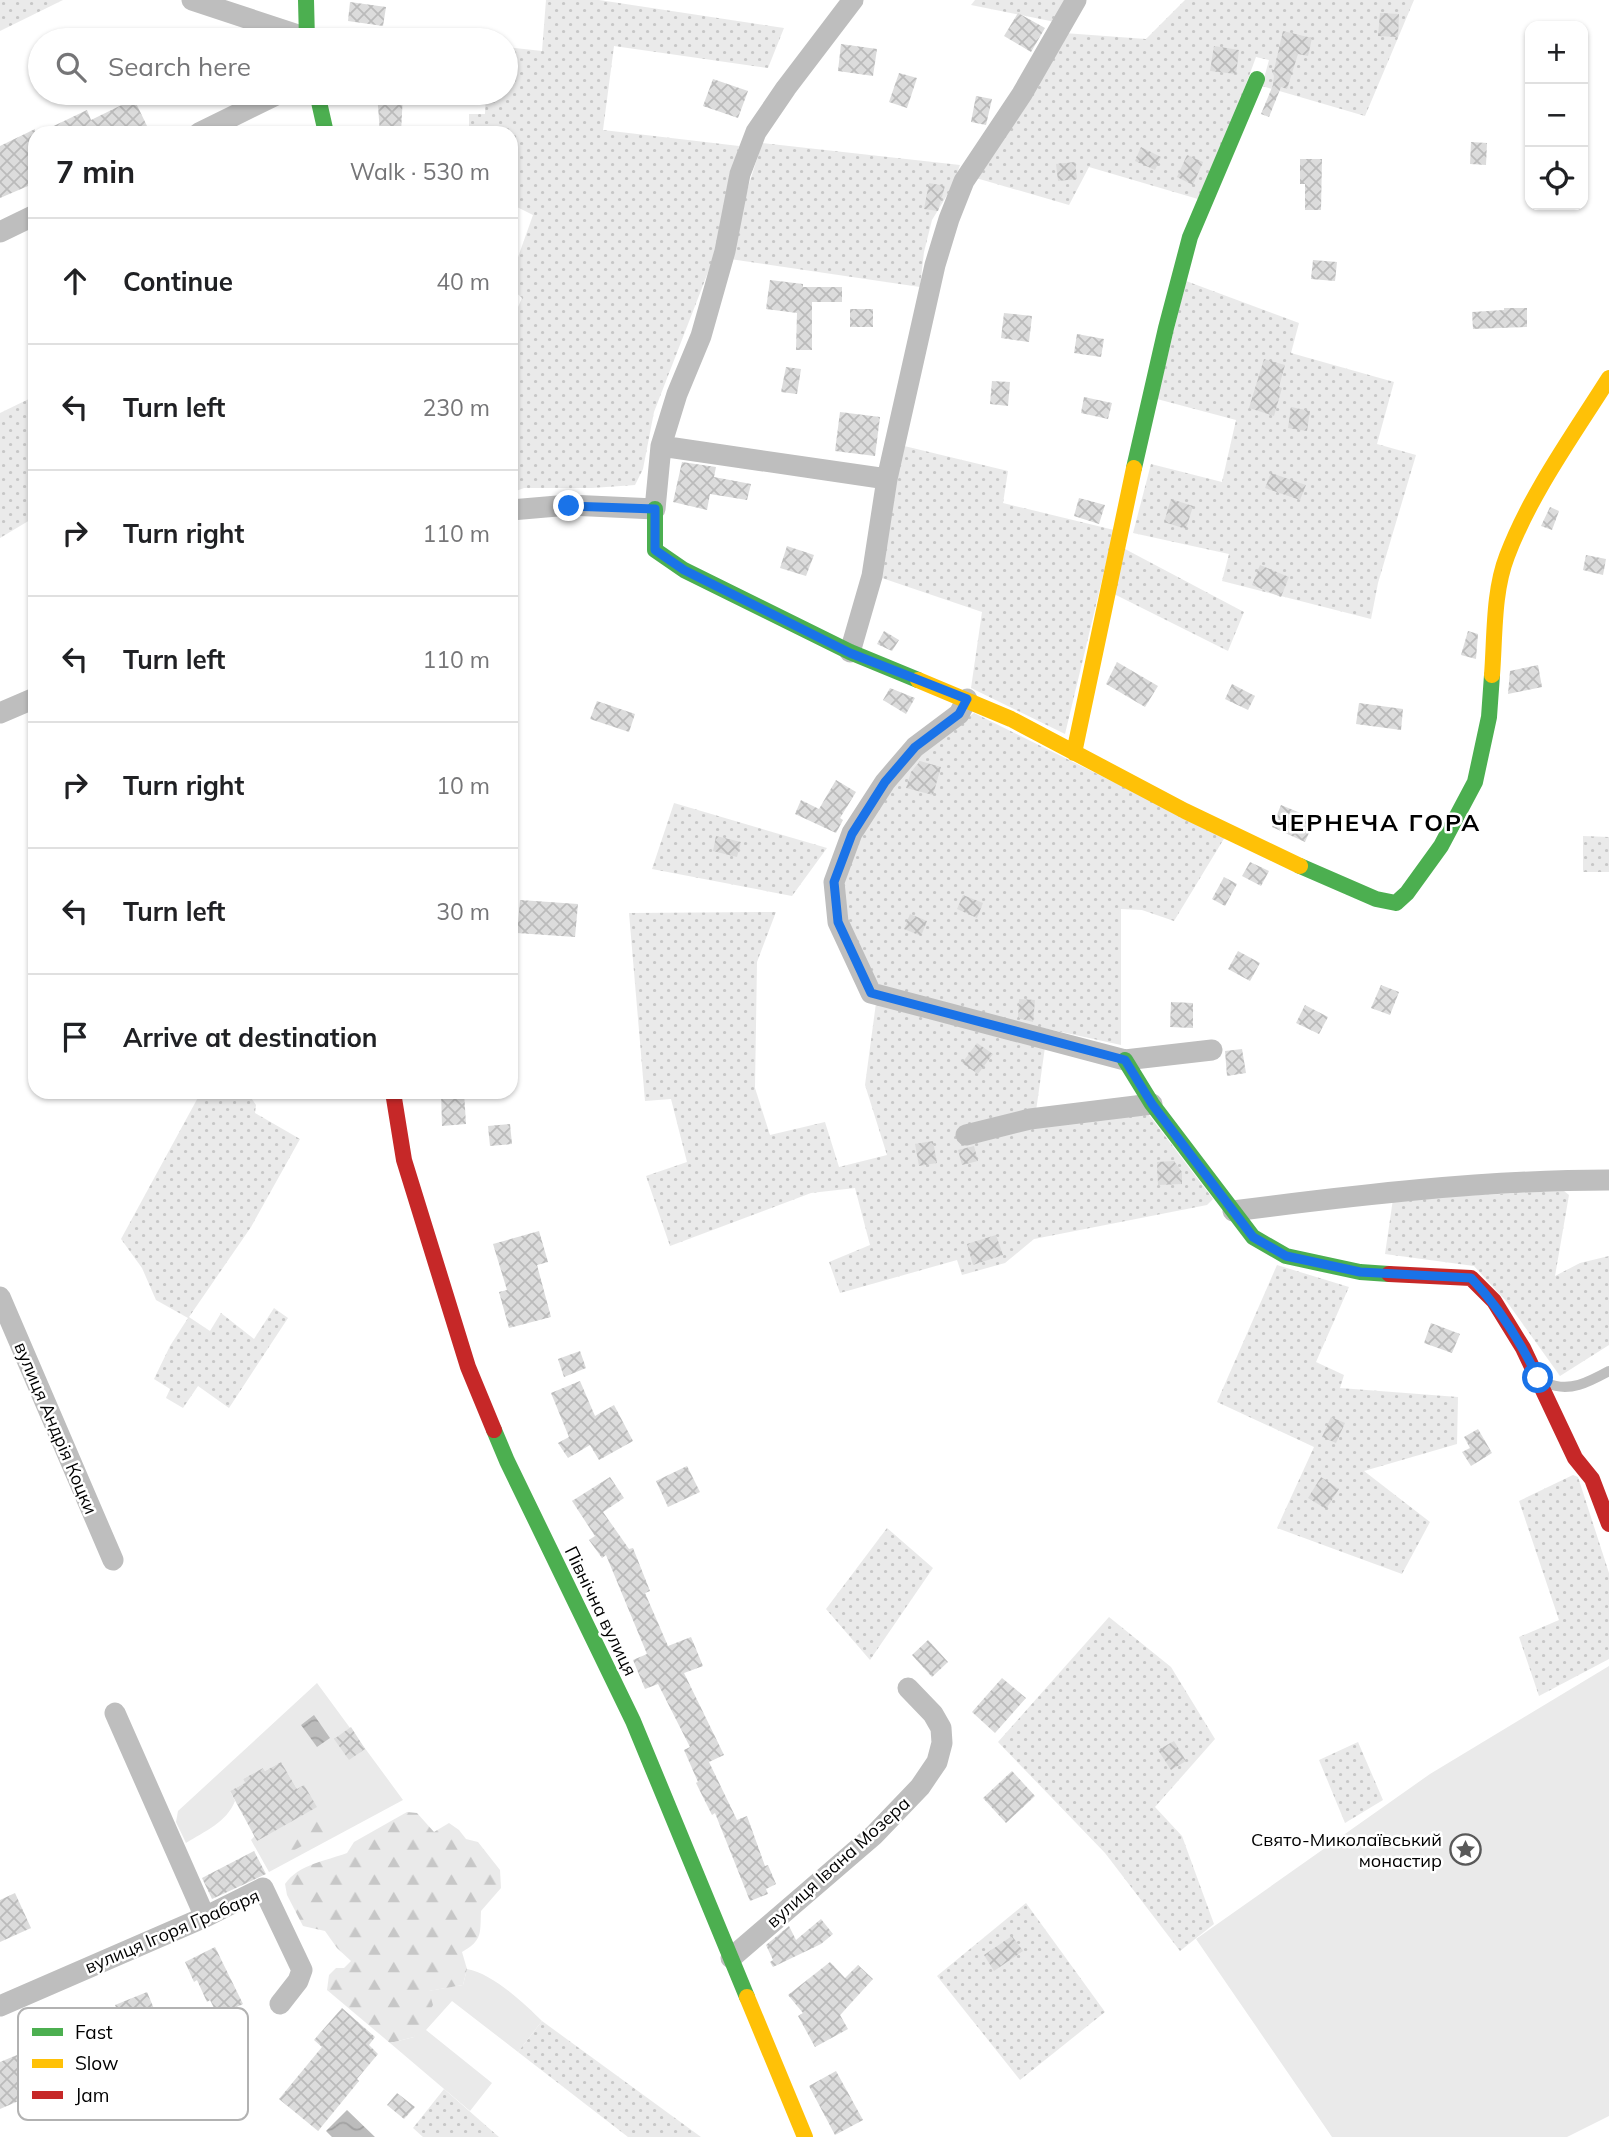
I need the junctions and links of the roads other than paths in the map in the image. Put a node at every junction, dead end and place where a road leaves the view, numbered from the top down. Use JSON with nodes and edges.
{"nodes":[{"id":1,"x":192,"y":0,"type":"edge"},
{"id":2,"x":306,"y":0,"type":"edge"},
{"id":3,"x":853,"y":0,"type":"edge"},
{"id":4,"x":1076,"y":0,"type":"edge"},
{"id":5,"x":275,"y":28,"type":"edge"},
{"id":6,"x":307,"y":28,"type":"edge"},
{"id":7,"x":1257,"y":79,"type":"dead end"},
{"id":8,"x":256,"y":105,"type":"edge"},
{"id":9,"x":320,"y":105,"type":"edge"},
{"id":10,"x":213,"y":126,"type":"edge"},
{"id":11,"x":324,"y":126,"type":"edge"},
{"id":12,"x":28,"y":218,"type":"edge"},
{"id":13,"x":0,"y":232,"type":"edge"},
{"id":14,"x":1609,"y":378,"type":"edge"},
{"id":15,"x":661,"y":446,"type":"junction"},
{"id":16,"x":887,"y":479,"type":"junction"},
{"id":17,"x":655,"y":509,"type":"junction"},
{"id":18,"x":518,"y":510,"type":"edge"},
{"id":19,"x":850,"y":653,"type":"junction"},
{"id":20,"x":967,"y":699,"type":"junction"},
{"id":21,"x":28,"y":701,"type":"edge"},
{"id":22,"x":0,"y":713,"type":"edge"},
{"id":23,"x":1074,"y":753,"type":"junction"},
{"id":24,"x":1212,"y":1050,"type":"dead end"},
{"id":25,"x":1125,"y":1060,"type":"junction"},
{"id":26,"x":394,"y":1099,"type":"edge"},
{"id":27,"x":1152,"y":1104,"type":"junction"},
{"id":28,"x":966,"y":1135,"type":"dead end"},
{"id":29,"x":1609,"y":1180,"type":"edge"},
{"id":30,"x":1233,"y":1211,"type":"junction"},
{"id":31,"x":0,"y":1297,"type":"edge"},
{"id":32,"x":1609,"y":1371,"type":"edge"},
{"id":33,"x":1538,"y":1378,"type":"junction"},
{"id":34,"x":1609,"y":1524,"type":"edge"},
{"id":35,"x":113,"y":1560,"type":"dead end"},
{"id":36,"x":908,"y":1688,"type":"dead end"},
{"id":37,"x":115,"y":1713,"type":"dead end"},
{"id":38,"x":205,"y":1917,"type":"junction"},
{"id":39,"x":731,"y":1958,"type":"junction"},
{"id":40,"x":280,"y":2004,"type":"dead end"},
{"id":41,"x":0,"y":2006,"type":"edge"},
{"id":42,"x":805,"y":2137,"type":"edge"}],
"edges":[{"from":1,"to":5,"type":"street"},
{"from":2,"to":6,"type":"street"},
{"from":3,"to":15,"type":"street"},
{"from":4,"to":16,"type":"street"},
{"from":7,"to":23,"type":"street"},
{"from":8,"to":10,"type":"street"},
{"from":9,"to":11,"type":"street"},
{"from":12,"to":13,"type":"street"},
{"from":14,"to":23,"type":"street"},
{"from":15,"to":16,"type":"street"},
{"from":15,"to":17,"type":"street"},
{"from":16,"to":19,"type":"street"},
{"from":17,"to":18,"type":"street"},
{"from":17,"to":19,"type":"street"},
{"from":19,"to":20,"type":"street"},
{"from":20,"to":23,"type":"street"},
{"from":20,"to":25,"type":"street"},
{"from":21,"to":22,"type":"street"},
{"from":24,"to":25,"type":"street"},
{"from":25,"to":27,"type":"street"},
{"from":26,"to":39,"type":"street","name":"Північна вулиця"},
{"from":27,"to":28,"type":"street"},
{"from":27,"to":30,"type":"street"},
{"from":29,"to":30,"type":"street"},
{"from":30,"to":33,"type":"street"},
{"from":31,"to":35,"type":"street","name":"вулиця Андрія Коцки"},
{"from":32,"to":33,"type":"lane"},
{"from":33,"to":34,"type":"street"},
{"from":36,"to":39,"type":"street","name":"вулиця Івана Мозера"},
{"from":37,"to":38,"type":"street"},
{"from":38,"to":40,"type":"street","name":"вулиця Ігоря Грабаря"},
{"from":38,"to":41,"type":"street","name":"вулиця Ігоря Грабаря"},
{"from":39,"to":42,"type":"street","name":"Північна вулиця"}]}
